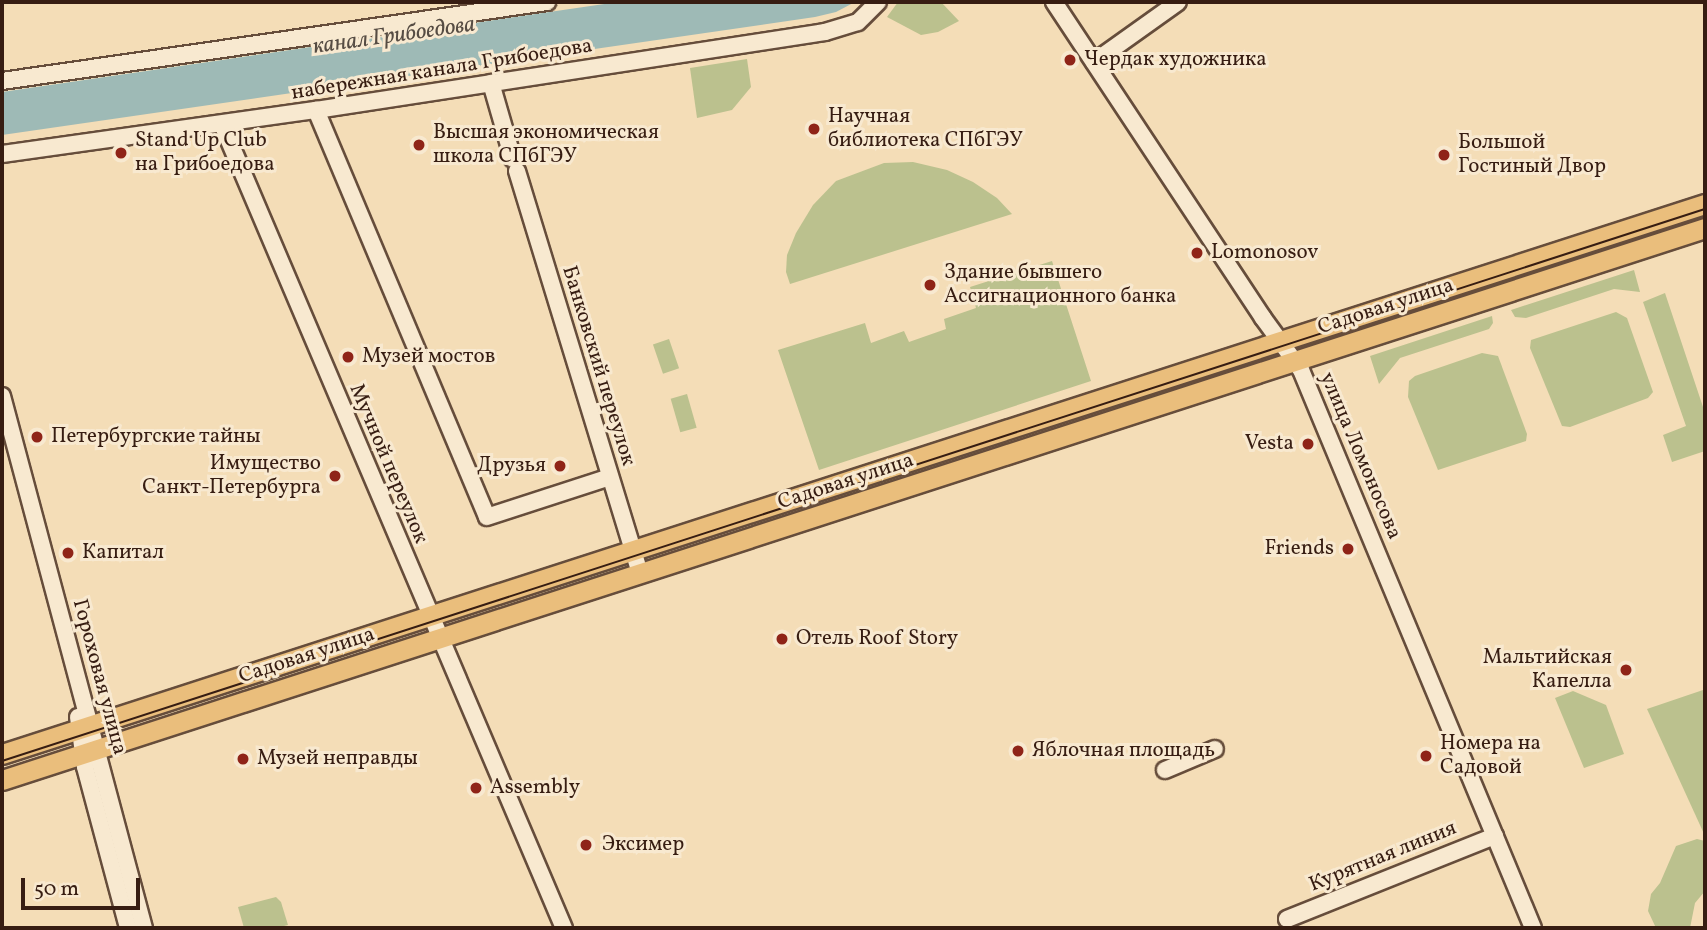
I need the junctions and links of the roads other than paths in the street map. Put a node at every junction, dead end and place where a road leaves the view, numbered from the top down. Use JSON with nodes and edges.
{"nodes":[{"id":1,"x":547,"y":2,"type":"edge"},
{"id":2,"x":878,"y":2,"type":"edge"},
{"id":3,"x":1054,"y":2,"type":"edge"},
{"id":4,"x":1178,"y":2,"type":"edge"},
{"id":5,"x":1094,"y":62,"type":"junction"},
{"id":6,"x":2,"y":81,"type":"edge"},
{"id":7,"x":491,"y":83,"type":"junction"},
{"id":8,"x":317,"y":110,"type":"junction"},
{"id":9,"x":222,"y":124,"type":"junction"},
{"id":10,"x":2,"y":154,"type":"edge"},
{"id":11,"x":1705,"y":204,"type":"edge"},
{"id":12,"x":1705,"y":228,"type":"edge"},
{"id":13,"x":1281,"y":342,"type":"junction"},
{"id":14,"x":1295,"y":361,"type":"junction"},
{"id":15,"x":2,"y":396,"type":"edge"},
{"id":16,"x":2,"y":427,"type":"edge"},
{"id":17,"x":610,"y":477,"type":"junction"},
{"id":18,"x":633,"y":551,"type":"junction"},
{"id":19,"x":640,"y":573,"type":"junction"},
{"id":20,"x":435,"y":627,"type":"junction"},
{"id":21,"x":85,"y":727,"type":"junction"},
{"id":22,"x":1215,"y":749,"type":"dead end"},
{"id":23,"x":90,"y":751,"type":"junction"},
{"id":24,"x":2,"y":754,"type":"edge"},
{"id":25,"x":1165,"y":770,"type":"dead end"},
{"id":26,"x":2,"y":779,"type":"edge"},
{"id":27,"x":1495,"y":836,"type":"junction"},
{"id":28,"x":1287,"y":919,"type":"dead end"},
{"id":29,"x":128,"y":928,"type":"edge"},
{"id":30,"x":144,"y":928,"type":"edge"},
{"id":31,"x":564,"y":928,"type":"edge"},
{"id":32,"x":1533,"y":928,"type":"edge"}],
"edges":[{"from":1,"to":6,"type":"street"},
{"from":2,"to":7,"type":"street","name":"набережная канала Грибоедова"},
{"from":3,"to":5,"type":"street","name":"улица Ломоносова"},
{"from":4,"to":5,"type":"street"},
{"from":5,"to":13,"type":"street","name":"улица Ломоносова"},
{"from":7,"to":8,"type":"street","name":"набережная канала Грибоедова"},
{"from":7,"to":17,"type":"street","name":"Банковский переулок"},
{"from":8,"to":9,"type":"street","name":"набережная канала Грибоедова"},
{"from":8,"to":17,"type":"street"},
{"from":9,"to":10,"type":"street","name":"набережная канала Грибоедова"},
{"from":9,"to":20,"type":"street","name":"Мучной переулок"},
{"from":11,"to":13,"type":"main road","name":"Садовая улица"},
{"from":12,"to":14,"type":"main road","name":"Садовая улица"},
{"from":13,"to":14,"type":"street","name":"улица Ломоносова"},
{"from":13,"to":18,"type":"main road","name":"Садовая улица"},
{"from":14,"to":19,"type":"main road","name":"Садовая улица"},
{"from":14,"to":27,"type":"street","name":"улица Ломоносова"},
{"from":15,"to":21,"type":"street","name":"Гороховая улица"},
{"from":16,"to":21,"type":"street","name":"Гороховая улица"},
{"from":17,"to":18,"type":"street","name":"Банковский переулок"},
{"from":18,"to":19,"type":"street","name":"Банковский переулок"},
{"from":18,"to":20,"type":"main road","name":"Садовая улица"},
{"from":19,"to":20,"type":"main road","name":"Садовая улица"},
{"from":20,"to":21,"type":"main road","name":"Садовая улица"},
{"from":20,"to":23,"type":"main road","name":"Садовая улица"},
{"from":20,"to":31,"type":"street","name":"Мучной переулок"},
{"from":21,"to":23,"type":"street","name":"Гороховая улица"},
{"from":21,"to":24,"type":"main road","name":"Садовая улица"},
{"from":22,"to":25,"type":"street"},
{"from":23,"to":26,"type":"main road","name":"Садовая улица"},
{"from":23,"to":29,"type":"street","name":"Гороховая улица"},
{"from":23,"to":30,"type":"street","name":"Гороховая улица"},
{"from":27,"to":28,"type":"street","name":"Курятная линия"},
{"from":27,"to":32,"type":"street","name":"улица Ломоносова"}]}
